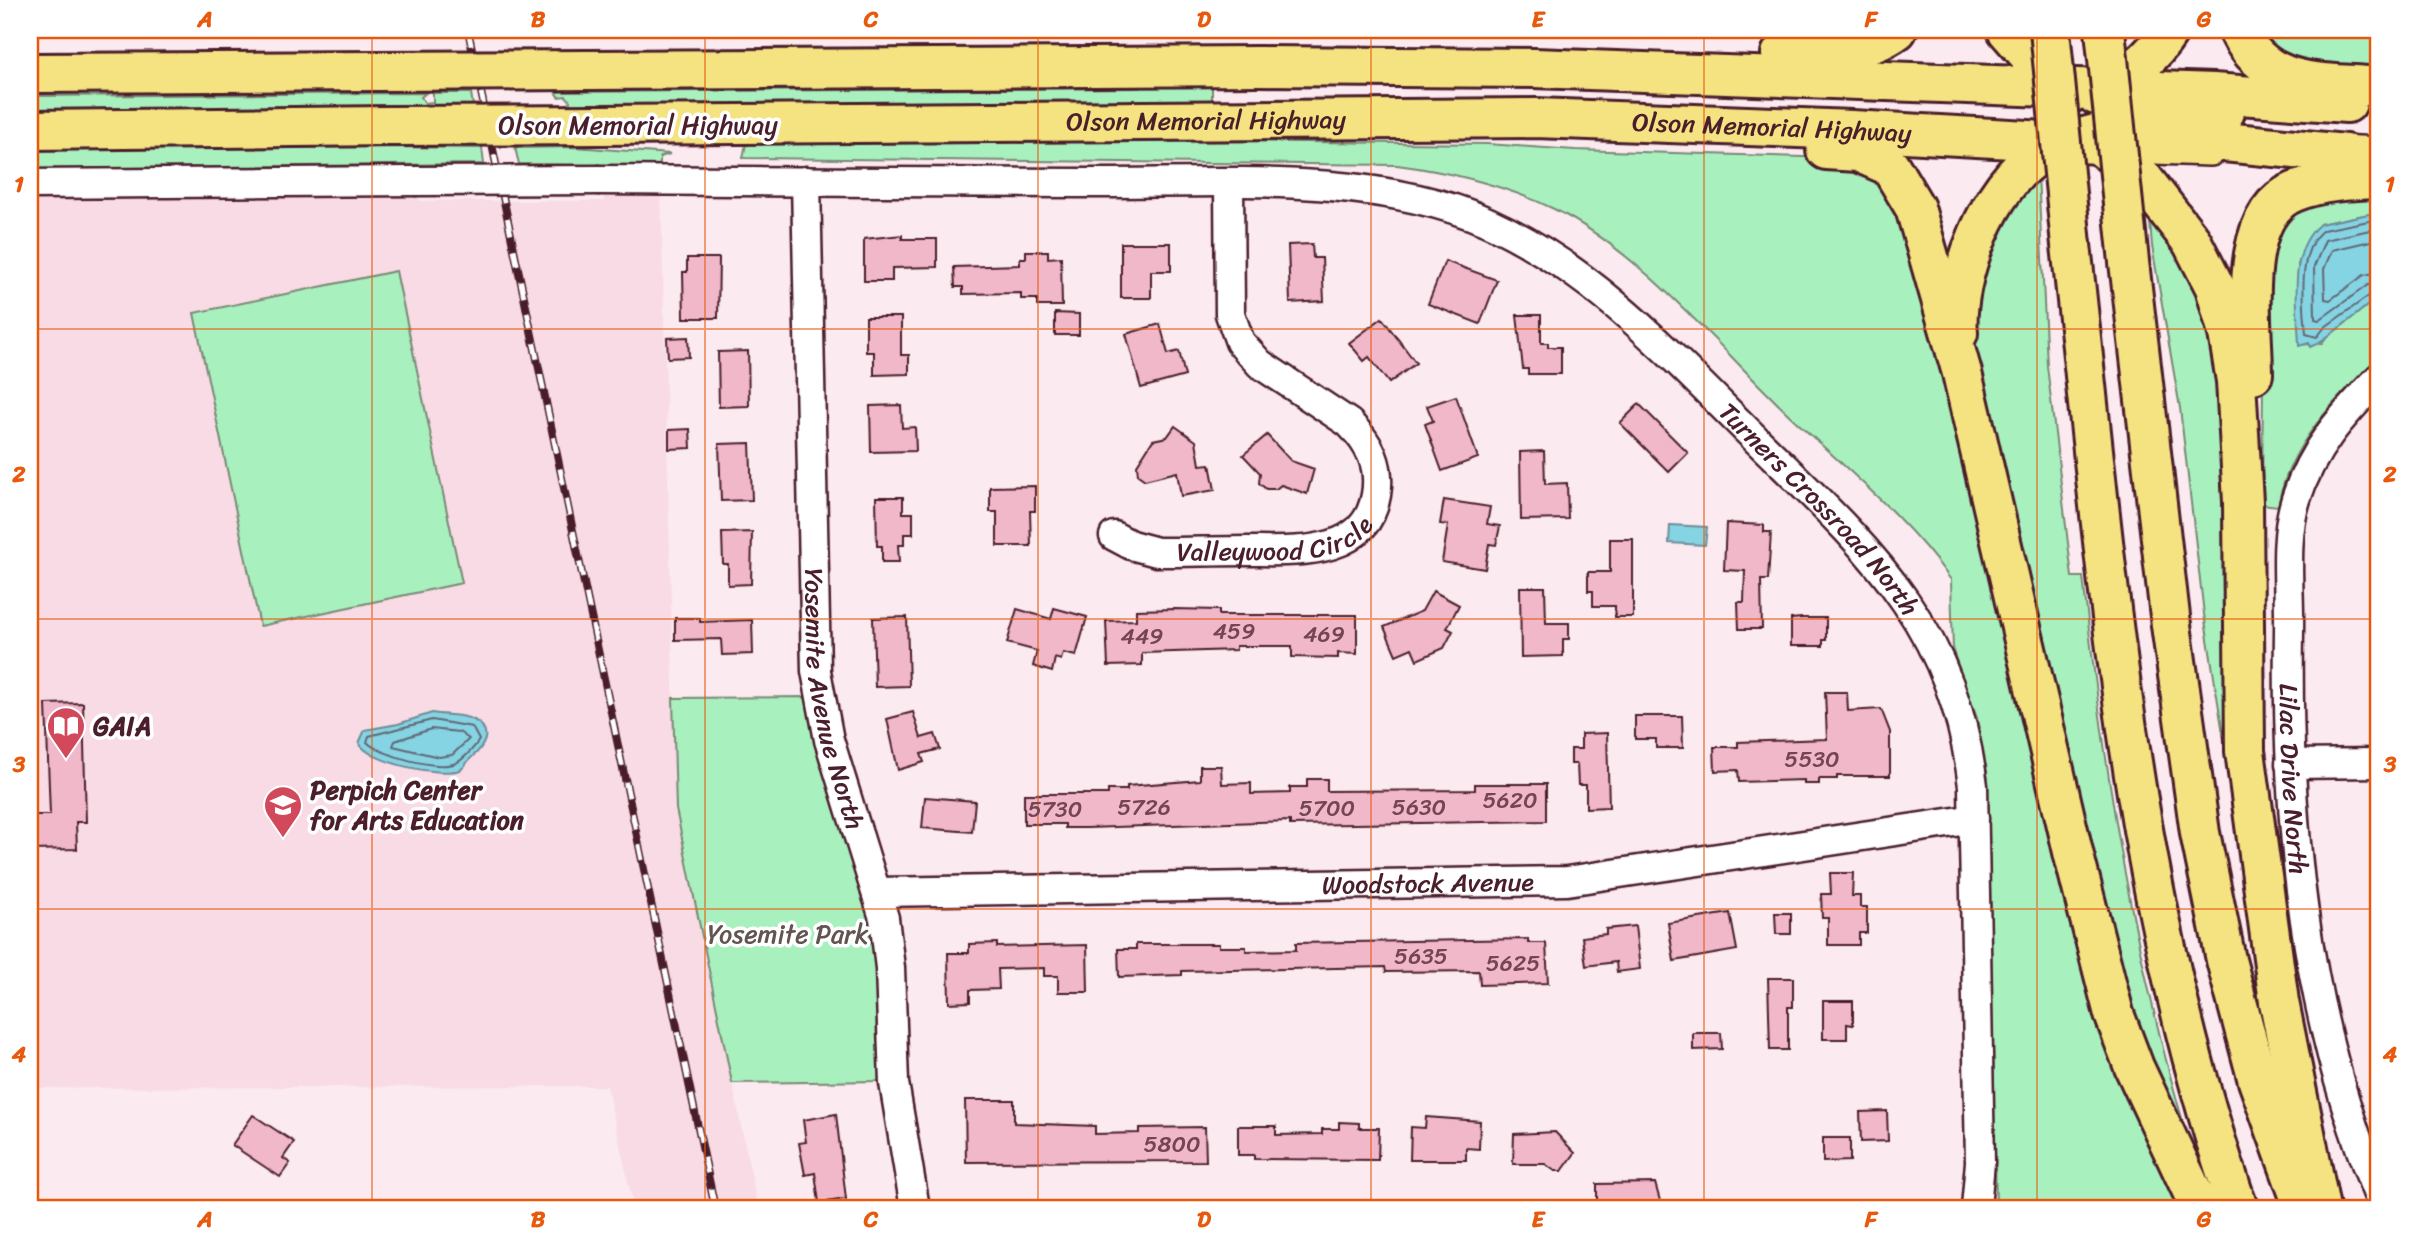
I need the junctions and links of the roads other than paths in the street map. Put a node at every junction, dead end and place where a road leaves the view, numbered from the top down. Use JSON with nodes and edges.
{"nodes":[{"id":1,"x":1897,"y":30,"type":"edge"},
{"id":2,"x":2007,"y":30,"type":"edge"},
{"id":3,"x":2049,"y":30,"type":"edge"},
{"id":4,"x":2105,"y":30,"type":"edge"},
{"id":5,"x":2170,"y":30,"type":"edge"},
{"id":6,"x":2238,"y":30,"type":"edge"},
{"id":7,"x":1534,"y":68,"type":"junction"},
{"id":8,"x":30,"y":73,"type":"edge"},
{"id":9,"x":2369,"y":98,"type":"edge"},
{"id":10,"x":2080,"y":117,"type":"junction"},
{"id":11,"x":1536,"y":118,"type":"junction"},
{"id":12,"x":2151,"y":122,"type":"junction"},
{"id":13,"x":30,"y":130,"type":"edge"},
{"id":14,"x":2362,"y":154,"type":"edge"},
{"id":15,"x":2379,"y":179,"type":"edge"},
{"id":16,"x":806,"y":181,"type":"junction"},
{"id":17,"x":30,"y":184,"type":"edge"},
{"id":18,"x":1229,"y":184,"type":"junction"},
{"id":19,"x":1962,"y":373,"type":"junction"},
{"id":20,"x":2379,"y":379,"type":"edge"},
{"id":21,"x":2243,"y":502,"type":"junction"},
{"id":22,"x":1114,"y":536,"type":"dead end"},
{"id":23,"x":2379,"y":763,"type":"edge"},
{"id":24,"x":2290,"y":764,"type":"junction"},
{"id":25,"x":1974,"y":819,"type":"junction"},
{"id":26,"x":877,"y":892,"type":"junction"},
{"id":27,"x":1980,"y":1162,"type":"junction"},
{"id":28,"x":2379,"y":1197,"type":"edge"},
{"id":29,"x":915,"y":1208,"type":"edge"},
{"id":30,"x":1976,"y":1208,"type":"edge"},
{"id":31,"x":1986,"y":1208,"type":"edge"},
{"id":32,"x":2200,"y":1208,"type":"edge"},
{"id":33,"x":2238,"y":1208,"type":"edge"},
{"id":34,"x":2304,"y":1208,"type":"edge"},
{"id":35,"x":2320,"y":1208,"type":"edge"}],
"edges":[{"from":1,"to":7,"type":"highway"},
{"from":2,"to":10,"type":"highway"},
{"from":3,"to":33,"type":"highway","bridge":true},
{"from":4,"to":34,"type":"highway","bridge":true},
{"from":5,"to":10,"type":"highway"},
{"from":6,"to":9,"type":"highway"},
{"from":7,"to":8,"type":"highway","name":"Olson Memorial Highway","bridge":true},
{"from":7,"to":10,"type":"highway","name":"Olson Memorial Highway"},
{"from":9,"to":10,"type":"highway","name":"Olson Memorial Highway"},
{"from":9,"to":12,"type":"highway"},
{"from":10,"to":11,"type":"highway","name":"Olson Memorial Highway"},
{"from":10,"to":12,"type":"highway"},
{"from":10,"to":14,"type":"main road","name":"Olson Memorial Highway"},
{"from":10,"to":19,"type":"highway"},
{"from":10,"to":21,"type":"highway"},
{"from":11,"to":13,"type":"highway","name":"Olson Memorial Highway","bridge":true},
{"from":11,"to":19,"type":"highway"},
{"from":12,"to":14,"type":"highway"},
{"from":15,"to":21,"type":"highway"},
{"from":16,"to":17,"type":"street","name":"Turners Crossroad North","bridge":true},
{"from":16,"to":18,"type":"street","name":"Turners Crossroad North"},
{"from":16,"to":26,"type":"street","name":"Yosemite Avenue North"},
{"from":18,"to":22,"type":"street","name":"Valleywood Circle"},
{"from":18,"to":25,"type":"street","name":"Turners Crossroad North"},
{"from":19,"to":32,"type":"highway"},
{"from":20,"to":24,"type":"street","name":"Lilac Drive North"},
{"from":21,"to":35,"type":"highway"},
{"from":23,"to":24,"type":"street"},
{"from":24,"to":28,"type":"street","name":"Lilac Drive North"},
{"from":25,"to":26,"type":"street","name":"Woodstock Avenue"},
{"from":25,"to":27,"type":"street","name":"Turners Crossroad North"},
{"from":26,"to":29,"type":"street","name":"Yosemite Avenue North"},
{"from":27,"to":30,"type":"street","name":"Turners Crossroad North"},
{"from":27,"to":31,"type":"street","name":"Turners Crossroad North"}]}
